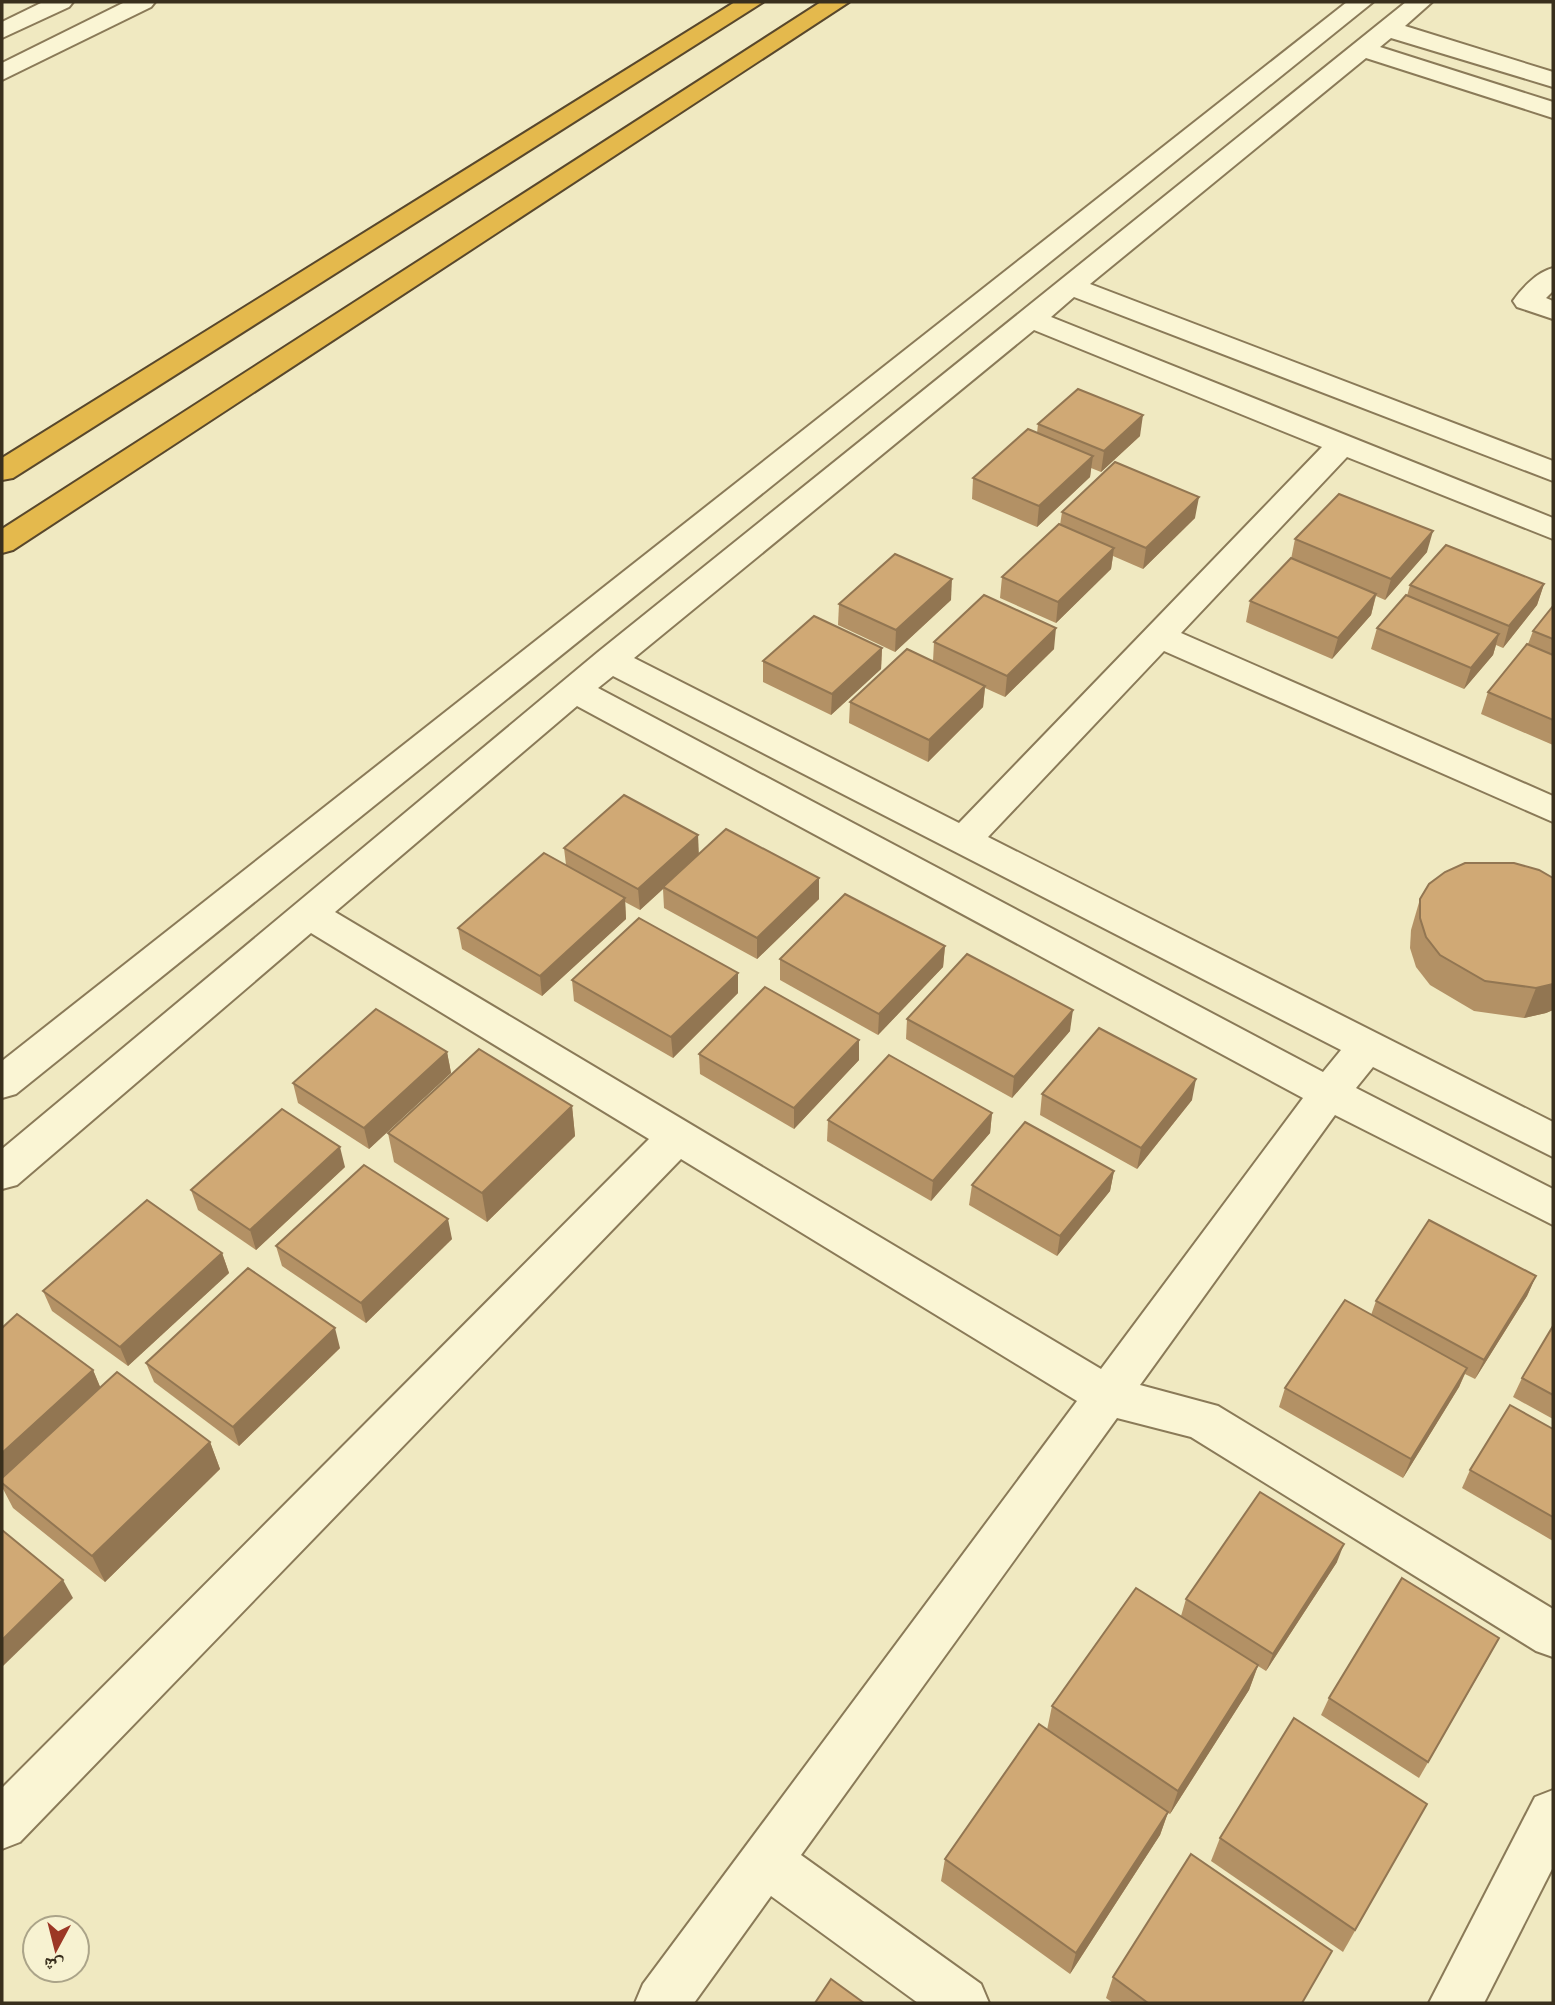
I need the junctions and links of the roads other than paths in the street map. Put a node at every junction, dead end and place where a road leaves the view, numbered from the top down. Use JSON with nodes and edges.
{"nodes":[{"id":1,"x":61,"y":2,"type":"edge"},
{"id":2,"x":751,"y":2,"type":"edge"},
{"id":3,"x":837,"y":2,"type":"edge"},
{"id":4,"x":1361,"y":2,"type":"edge"},
{"id":5,"x":1420,"y":2,"type":"edge"},
{"id":6,"x":127,"y":4,"type":"edge"},
{"id":7,"x":1385,"y":28,"type":"junction"},
{"id":8,"x":2,"y":31,"type":"edge"},
{"id":9,"x":1360,"y":48,"type":"junction"},
{"id":10,"x":2,"y":73,"type":"edge"},
{"id":11,"x":1553,"y":80,"type":"edge"},
{"id":12,"x":1553,"y":110,"type":"edge"},
{"id":13,"x":1553,"y":275,"type":"edge"},
{"id":14,"x":1070,"y":286,"type":"junction"},
{"id":15,"x":1553,"y":311,"type":"edge"},
{"id":16,"x":1029,"y":318,"type":"junction"},
{"id":17,"x":1342,"y":444,"type":"junction"},
{"id":18,"x":2,"y":471,"type":"edge"},
{"id":19,"x":1553,"y":472,"type":"edge"},
{"id":20,"x":1553,"y":528,"type":"edge"},
{"id":21,"x":2,"y":543,"type":"edge"},
{"id":22,"x":1159,"y":636,"type":"junction"},
{"id":23,"x":610,"y":660,"type":"junction"},
{"id":24,"x":574,"y":690,"type":"junction"},
{"id":25,"x":1553,"y":810,"type":"edge"},
{"id":26,"x":964,"y":840,"type":"junction"},
{"id":27,"x":309,"y":914,"type":"junction"},
{"id":28,"x":1367,"y":1046,"type":"junction"},
{"id":29,"x":2,"y":1083,"type":"edge"},
{"id":30,"x":1329,"y":1093,"type":"junction"},
{"id":31,"x":678,"y":1136,"type":"junction"},
{"id":32,"x":1553,"y":1141,"type":"edge"},
{"id":33,"x":2,"y":1173,"type":"edge"},
{"id":34,"x":1553,"y":1208,"type":"edge"},
{"id":35,"x":1107,"y":1396,"type":"junction"},
{"id":36,"x":1553,"y":1635,"type":"edge"},
{"id":37,"x":1553,"y":1815,"type":"edge"},
{"id":38,"x":2,"y":1824,"type":"edge"},
{"id":39,"x":766,"y":1861,"type":"junction"},
{"id":40,"x":662,"y":2003,"type":"edge"},
{"id":41,"x":962,"y":2003,"type":"edge"},
{"id":42,"x":1456,"y":2003,"type":"edge"}],
"edges":[{"from":1,"to":8,"type":"street"},
{"from":2,"to":18,"type":"highway"},
{"from":3,"to":21,"type":"highway"},
{"from":4,"to":29,"type":"street"},
{"from":5,"to":7,"type":"street"},
{"from":6,"to":10,"type":"street"},
{"from":7,"to":9,"type":"street"},
{"from":7,"to":11,"type":"street"},
{"from":9,"to":12,"type":"street"},
{"from":9,"to":14,"type":"street"},
{"from":13,"to":15,"type":"street"},
{"from":14,"to":16,"type":"street"},
{"from":14,"to":19,"type":"street"},
{"from":16,"to":17,"type":"street"},
{"from":16,"to":23,"type":"street"},
{"from":17,"to":20,"type":"street"},
{"from":17,"to":22,"type":"street"},
{"from":22,"to":25,"type":"street"},
{"from":22,"to":26,"type":"street"},
{"from":23,"to":24,"type":"street"},
{"from":23,"to":26,"type":"street"},
{"from":24,"to":27,"type":"street"},
{"from":24,"to":30,"type":"street"},
{"from":26,"to":28,"type":"street"},
{"from":27,"to":31,"type":"street"},
{"from":27,"to":33,"type":"street"},
{"from":28,"to":30,"type":"street"},
{"from":28,"to":32,"type":"street"},
{"from":30,"to":34,"type":"street"},
{"from":30,"to":35,"type":"street"},
{"from":31,"to":35,"type":"street"},
{"from":31,"to":38,"type":"street"},
{"from":35,"to":36,"type":"street"},
{"from":35,"to":39,"type":"street"},
{"from":37,"to":42,"type":"street"},
{"from":39,"to":40,"type":"street"},
{"from":39,"to":41,"type":"street"}]}
